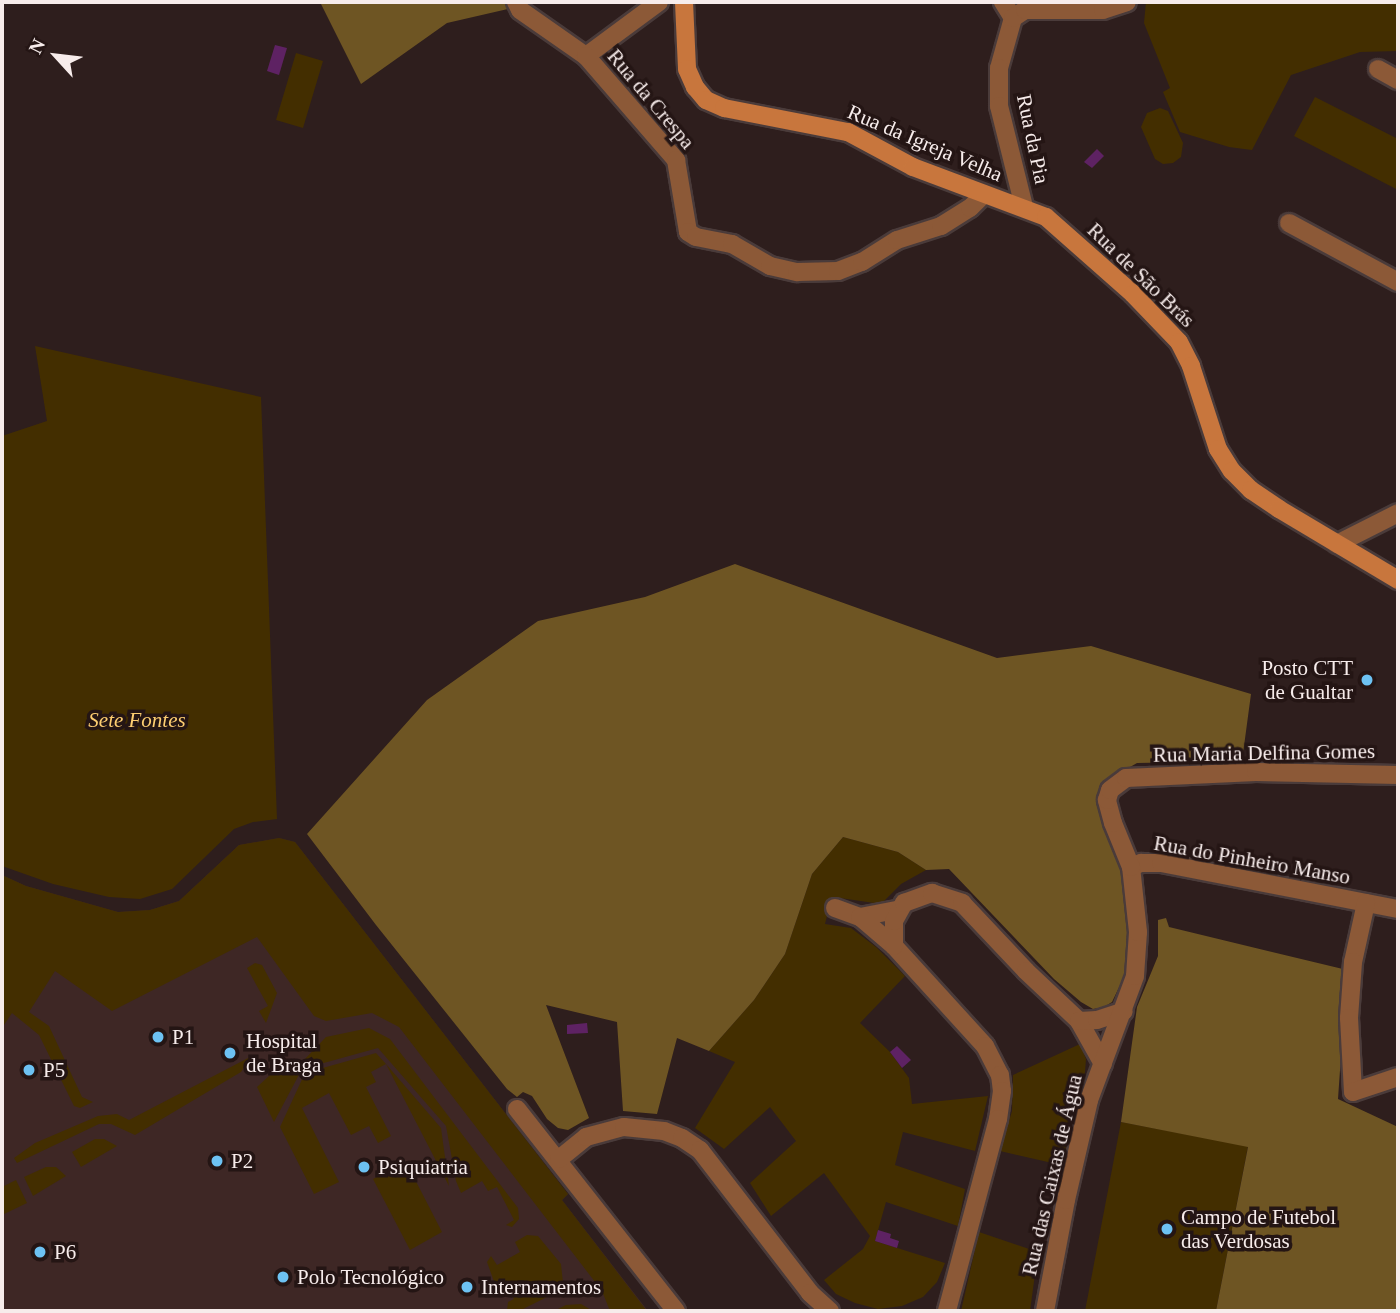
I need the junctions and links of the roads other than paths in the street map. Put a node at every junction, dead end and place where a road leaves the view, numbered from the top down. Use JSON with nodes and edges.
{"nodes":[{"id":1,"x":516,"y":2,"type":"edge"},
{"id":2,"x":659,"y":2,"type":"edge"},
{"id":3,"x":684,"y":2,"type":"edge"},
{"id":4,"x":1003,"y":2,"type":"edge"},
{"id":5,"x":1128,"y":2,"type":"edge"},
{"id":6,"x":1013,"y":18,"type":"junction"},
{"id":7,"x":586,"y":57,"type":"junction"},
{"id":8,"x":1378,"y":69,"type":"dead end"},
{"id":9,"x":1398,"y":80,"type":"edge"},
{"id":10,"x":983,"y":195,"type":"junction"},
{"id":11,"x":1024,"y":206,"type":"junction"},
{"id":12,"x":1289,"y":223,"type":"dead end"},
{"id":13,"x":1398,"y":282,"type":"edge"},
{"id":14,"x":1398,"y":513,"type":"edge"},
{"id":15,"x":1337,"y":544,"type":"junction"},
{"id":16,"x":1398,"y":580,"type":"edge"},
{"id":17,"x":1398,"y":775,"type":"edge"},
{"id":18,"x":1130,"y":867,"type":"junction"},
{"id":19,"x":1366,"y":903,"type":"junction"},
{"id":20,"x":835,"y":908,"type":"dead end"},
{"id":21,"x":1398,"y":909,"type":"edge"},
{"id":22,"x":897,"y":910,"type":"junction"},
{"id":23,"x":860,"y":917,"type":"junction"},
{"id":24,"x":894,"y":946,"type":"junction"},
{"id":25,"x":1124,"y":1011,"type":"junction"},
{"id":26,"x":1079,"y":1021,"type":"junction"},
{"id":27,"x":1103,"y":1064,"type":"junction"},
{"id":28,"x":1398,"y":1077,"type":"edge"},
{"id":29,"x":517,"y":1109,"type":"dead end"},
{"id":30,"x":559,"y":1159,"type":"junction"},
{"id":31,"x":943,"y":1310,"type":"edge"},
{"id":32,"x":676,"y":1311,"type":"edge"},
{"id":33,"x":830,"y":1311,"type":"edge"},
{"id":34,"x":1045,"y":1311,"type":"edge"}],
"edges":[{"from":1,"to":7,"type":"street"},
{"from":2,"to":7,"type":"street","name":"Rua da Crespa"},
{"from":3,"to":10,"type":"street","name":"Rua da Igreja Velha"},
{"from":4,"to":6,"type":"street"},
{"from":5,"to":6,"type":"street"},
{"from":6,"to":11,"type":"street","name":"Rua da Pia"},
{"from":7,"to":10,"type":"street","name":"Rua da Crespa"},
{"from":8,"to":9,"type":"street"},
{"from":10,"to":11,"type":"street","name":"Rua da Igreja Velha"},
{"from":11,"to":15,"type":"street","name":"Rua de São Brás"},
{"from":12,"to":13,"type":"street"},
{"from":14,"to":15,"type":"street"},
{"from":15,"to":16,"type":"street","name":"Rua de São Brás"},
{"from":17,"to":18,"type":"street","name":"Rua Maria Delfina Gomes"},
{"from":18,"to":19,"type":"street","name":"Rua do Pinheiro Manso"},
{"from":18,"to":25,"type":"street","name":"Rua Maria Delfina Gomes"},
{"from":19,"to":21,"type":"street","name":"Rua do Pinheiro Manso"},
{"from":19,"to":28,"type":"street","name":"Rua do Pinheiro Manso"},
{"from":20,"to":23,"type":"street"},
{"from":22,"to":23,"type":"street"},
{"from":22,"to":24,"type":"street"},
{"from":22,"to":26,"type":"street"},
{"from":23,"to":24,"type":"street"},
{"from":24,"to":31,"type":"street"},
{"from":25,"to":26,"type":"street"},
{"from":25,"to":27,"type":"street","name":"Rua das Caixas de Água"},
{"from":26,"to":27,"type":"street"},
{"from":27,"to":34,"type":"street","name":"Rua das Caixas de Água"},
{"from":29,"to":30,"type":"street"},
{"from":30,"to":32,"type":"street"},
{"from":30,"to":33,"type":"street"}]}
